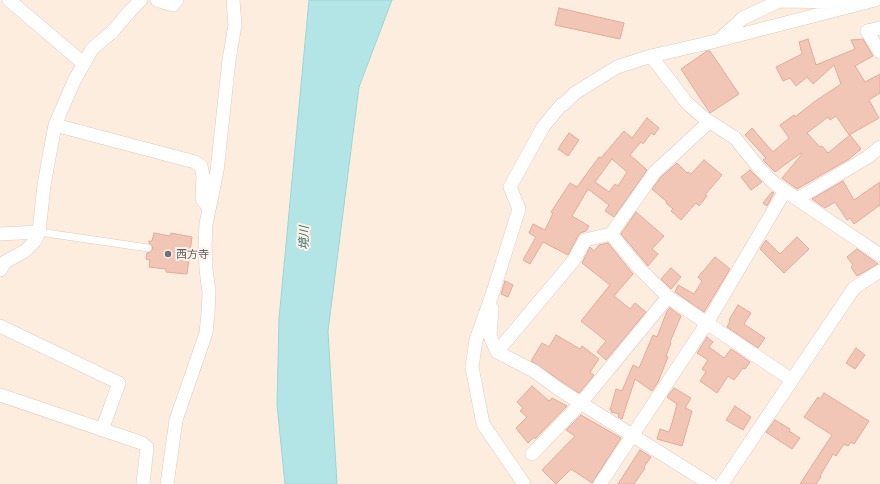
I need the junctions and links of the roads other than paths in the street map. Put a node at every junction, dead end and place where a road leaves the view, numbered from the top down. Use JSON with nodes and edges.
{"nodes":[{"id":1,"x":9,"y":0,"type":"edge"},
{"id":2,"x":141,"y":0,"type":"edge"},
{"id":3,"x":157,"y":0,"type":"edge"},
{"id":4,"x":177,"y":0,"type":"edge"},
{"id":5,"x":233,"y":0,"type":"edge"},
{"id":6,"x":778,"y":1,"type":"edge"},
{"id":7,"x":872,"y":1,"type":"edge"},
{"id":8,"x":880,"y":28,"type":"edge"},
{"id":9,"x":718,"y":40,"type":"junction"},
{"id":10,"x":880,"y":52,"type":"edge"},
{"id":11,"x":651,"y":56,"type":"junction"},
{"id":12,"x":83,"y":63,"type":"junction"},
{"id":13,"x":709,"y":122,"type":"junction"},
{"id":14,"x":55,"y":125,"type":"junction"},
{"id":15,"x":880,"y":147,"type":"edge"},
{"id":16,"x":785,"y":191,"type":"junction"},
{"id":17,"x":797,"y":199,"type":"junction"},
{"id":18,"x":209,"y":208,"type":"junction"},
{"id":19,"x":39,"y":232,"type":"junction"},
{"id":20,"x":0,"y":234,"type":"edge"},
{"id":21,"x":611,"y":234,"type":"junction"},
{"id":22,"x":148,"y":248,"type":"dead end"},
{"id":23,"x":880,"y":255,"type":"edge"},
{"id":24,"x":0,"y":270,"type":"edge"},
{"id":25,"x":880,"y":272,"type":"edge"},
{"id":26,"x":493,"y":292,"type":"junction"},
{"id":27,"x":668,"y":297,"type":"junction"},
{"id":28,"x":708,"y":323,"type":"junction"},
{"id":29,"x":0,"y":326,"type":"edge"},
{"id":30,"x":497,"y":352,"type":"junction"},
{"id":31,"x":792,"y":380,"type":"junction"},
{"id":32,"x":0,"y":395,"type":"edge"},
{"id":33,"x":581,"y":403,"type":"junction"},
{"id":34,"x":102,"y":430,"type":"junction"},
{"id":35,"x":632,"y":435,"type":"junction"},
{"id":36,"x":532,"y":454,"type":"dead end"},
{"id":37,"x":143,"y":484,"type":"edge"},
{"id":38,"x":166,"y":484,"type":"edge"},
{"id":39,"x":524,"y":484,"type":"edge"},
{"id":40,"x":600,"y":484,"type":"edge"},
{"id":41,"x":710,"y":484,"type":"edge"},
{"id":42,"x":722,"y":484,"type":"edge"}],
"edges":[{"from":1,"to":12,"type":"street"},
{"from":2,"to":12,"type":"street"},
{"from":3,"to":4,"type":"street"},
{"from":5,"to":18,"type":"street"},
{"from":6,"to":7,"type":"street"},
{"from":6,"to":9,"type":"street"},
{"from":7,"to":9,"type":"street"},
{"from":8,"to":10,"type":"street"},
{"from":9,"to":11,"type":"street"},
{"from":11,"to":13,"type":"street"},
{"from":11,"to":26,"type":"street"},
{"from":12,"to":14,"type":"street"},
{"from":13,"to":16,"type":"street"},
{"from":13,"to":21,"type":"street"},
{"from":14,"to":18,"type":"street"},
{"from":14,"to":19,"type":"street"},
{"from":15,"to":17,"type":"street"},
{"from":16,"to":17,"type":"street"},
{"from":16,"to":28,"type":"street"},
{"from":17,"to":23,"type":"street"},
{"from":18,"to":38,"type":"street"},
{"from":19,"to":20,"type":"street"},
{"from":19,"to":22,"type":"lane"},
{"from":19,"to":24,"type":"street"},
{"from":21,"to":27,"type":"street"},
{"from":21,"to":30,"type":"street"},
{"from":25,"to":31,"type":"street"},
{"from":26,"to":30,"type":"street"},
{"from":26,"to":39,"type":"street"},
{"from":27,"to":28,"type":"street"},
{"from":27,"to":33,"type":"street"},
{"from":28,"to":31,"type":"street"},
{"from":28,"to":35,"type":"street"},
{"from":29,"to":34,"type":"street"},
{"from":30,"to":33,"type":"street"},
{"from":31,"to":42,"type":"street"},
{"from":32,"to":34,"type":"street"},
{"from":33,"to":35,"type":"street"},
{"from":33,"to":36,"type":"street"},
{"from":34,"to":37,"type":"street"},
{"from":35,"to":40,"type":"street"},
{"from":35,"to":41,"type":"street"}]}
